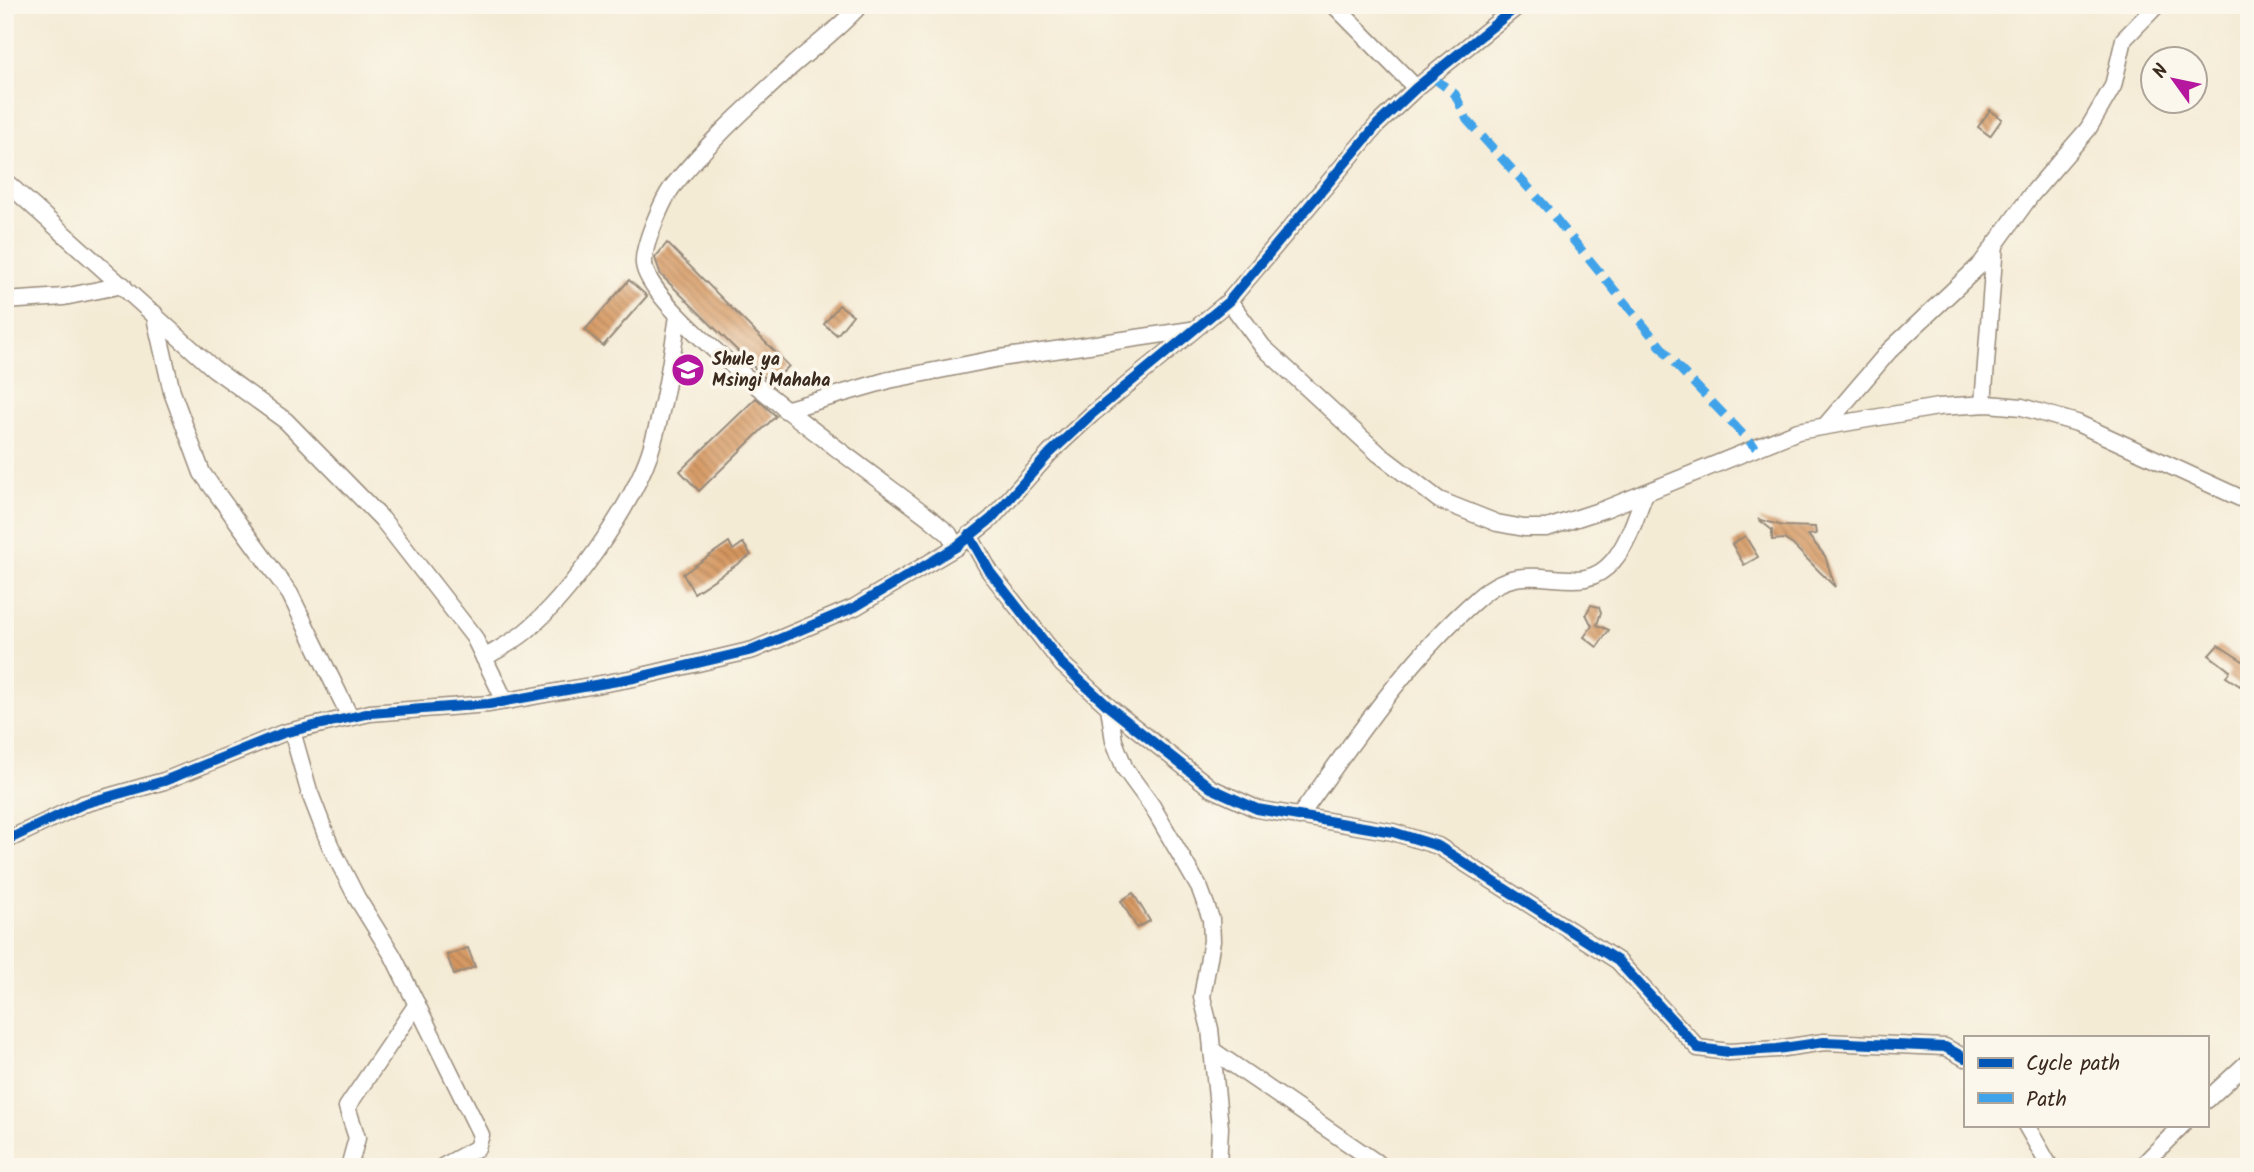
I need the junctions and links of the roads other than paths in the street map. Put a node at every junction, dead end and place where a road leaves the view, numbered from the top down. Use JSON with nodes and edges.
{"nodes":[{"id":1,"x":860,"y":5,"type":"edge"},
{"id":2,"x":1334,"y":5,"type":"edge"},
{"id":3,"x":1519,"y":5,"type":"edge"},
{"id":4,"x":2157,"y":5,"type":"edge"},
{"id":5,"x":1416,"y":88,"type":"junction"},
{"id":6,"x":5,"y":181,"type":"edge"},
{"id":7,"x":1995,"y":244,"type":"junction"},
{"id":8,"x":123,"y":285,"type":"junction"},
{"id":9,"x":1229,"y":301,"type":"junction"},
{"id":10,"x":5,"y":302,"type":"edge"},
{"id":11,"x":154,"y":313,"type":"junction"},
{"id":12,"x":678,"y":316,"type":"junction"},
{"id":13,"x":1192,"y":329,"type":"junction"},
{"id":14,"x":1983,"y":404,"type":"junction"},
{"id":15,"x":785,"y":410,"type":"junction"},
{"id":16,"x":1826,"y":425,"type":"junction"},
{"id":17,"x":1645,"y":494,"type":"junction"},
{"id":18,"x":2249,"y":502,"type":"edge"},
{"id":19,"x":969,"y":535,"type":"junction"},
{"id":20,"x":956,"y":547,"type":"junction"},
{"id":21,"x":484,"y":658,"type":"junction"},
{"id":22,"x":505,"y":701,"type":"junction"},
{"id":23,"x":1109,"y":707,"type":"junction"},
{"id":24,"x":351,"y":717,"type":"junction"},
{"id":25,"x":292,"y":731,"type":"junction"},
{"id":26,"x":1299,"y":817,"type":"junction"},
{"id":27,"x":5,"y":841,"type":"edge"},
{"id":28,"x":417,"y":1004,"type":"junction"},
{"id":29,"x":1212,"y":1050,"type":"junction"},
{"id":30,"x":1964,"y":1058,"type":"edge"},
{"id":31,"x":2249,"y":1061,"type":"edge"},
{"id":32,"x":2208,"y":1099,"type":"edge"},
{"id":33,"x":2027,"y":1126,"type":"edge"},
{"id":34,"x":2181,"y":1126,"type":"edge"},
{"id":35,"x":349,"y":1167,"type":"edge"},
{"id":36,"x":442,"y":1167,"type":"edge"},
{"id":37,"x":1218,"y":1167,"type":"edge"},
{"id":38,"x":1383,"y":1167,"type":"edge"},
{"id":39,"x":2050,"y":1167,"type":"edge"},
{"id":40,"x":2141,"y":1167,"type":"edge"}],
"edges":[{"from":1,"to":12,"type":"street"},
{"from":2,"to":5,"type":"street"},
{"from":3,"to":5,"type":"street"},
{"from":4,"to":7,"type":"street"},
{"from":5,"to":9,"type":"street"},
{"from":6,"to":8,"type":"street"},
{"from":7,"to":14,"type":"street"},
{"from":7,"to":16,"type":"street"},
{"from":8,"to":10,"type":"street"},
{"from":8,"to":11,"type":"street"},
{"from":9,"to":13,"type":"street"},
{"from":9,"to":17,"type":"street"},
{"from":11,"to":21,"type":"street"},
{"from":11,"to":24,"type":"street"},
{"from":12,"to":15,"type":"street"},
{"from":12,"to":21,"type":"street"},
{"from":13,"to":15,"type":"street"},
{"from":13,"to":19,"type":"street"},
{"from":14,"to":16,"type":"street"},
{"from":14,"to":18,"type":"street"},
{"from":15,"to":20,"type":"street"},
{"from":16,"to":17,"type":"street"},
{"from":17,"to":26,"type":"street"},
{"from":19,"to":20,"type":"street"},
{"from":19,"to":23,"type":"street"},
{"from":20,"to":22,"type":"street"},
{"from":21,"to":22,"type":"street"},
{"from":22,"to":24,"type":"street"},
{"from":23,"to":26,"type":"street"},
{"from":23,"to":29,"type":"street"},
{"from":24,"to":25,"type":"street"},
{"from":25,"to":27,"type":"street"},
{"from":25,"to":28,"type":"street"},
{"from":26,"to":30,"type":"street"},
{"from":28,"to":35,"type":"street"},
{"from":28,"to":36,"type":"street"},
{"from":29,"to":37,"type":"street"},
{"from":29,"to":38,"type":"street"},
{"from":31,"to":32,"type":"street"},
{"from":33,"to":39,"type":"street"},
{"from":34,"to":40,"type":"street"}]}
